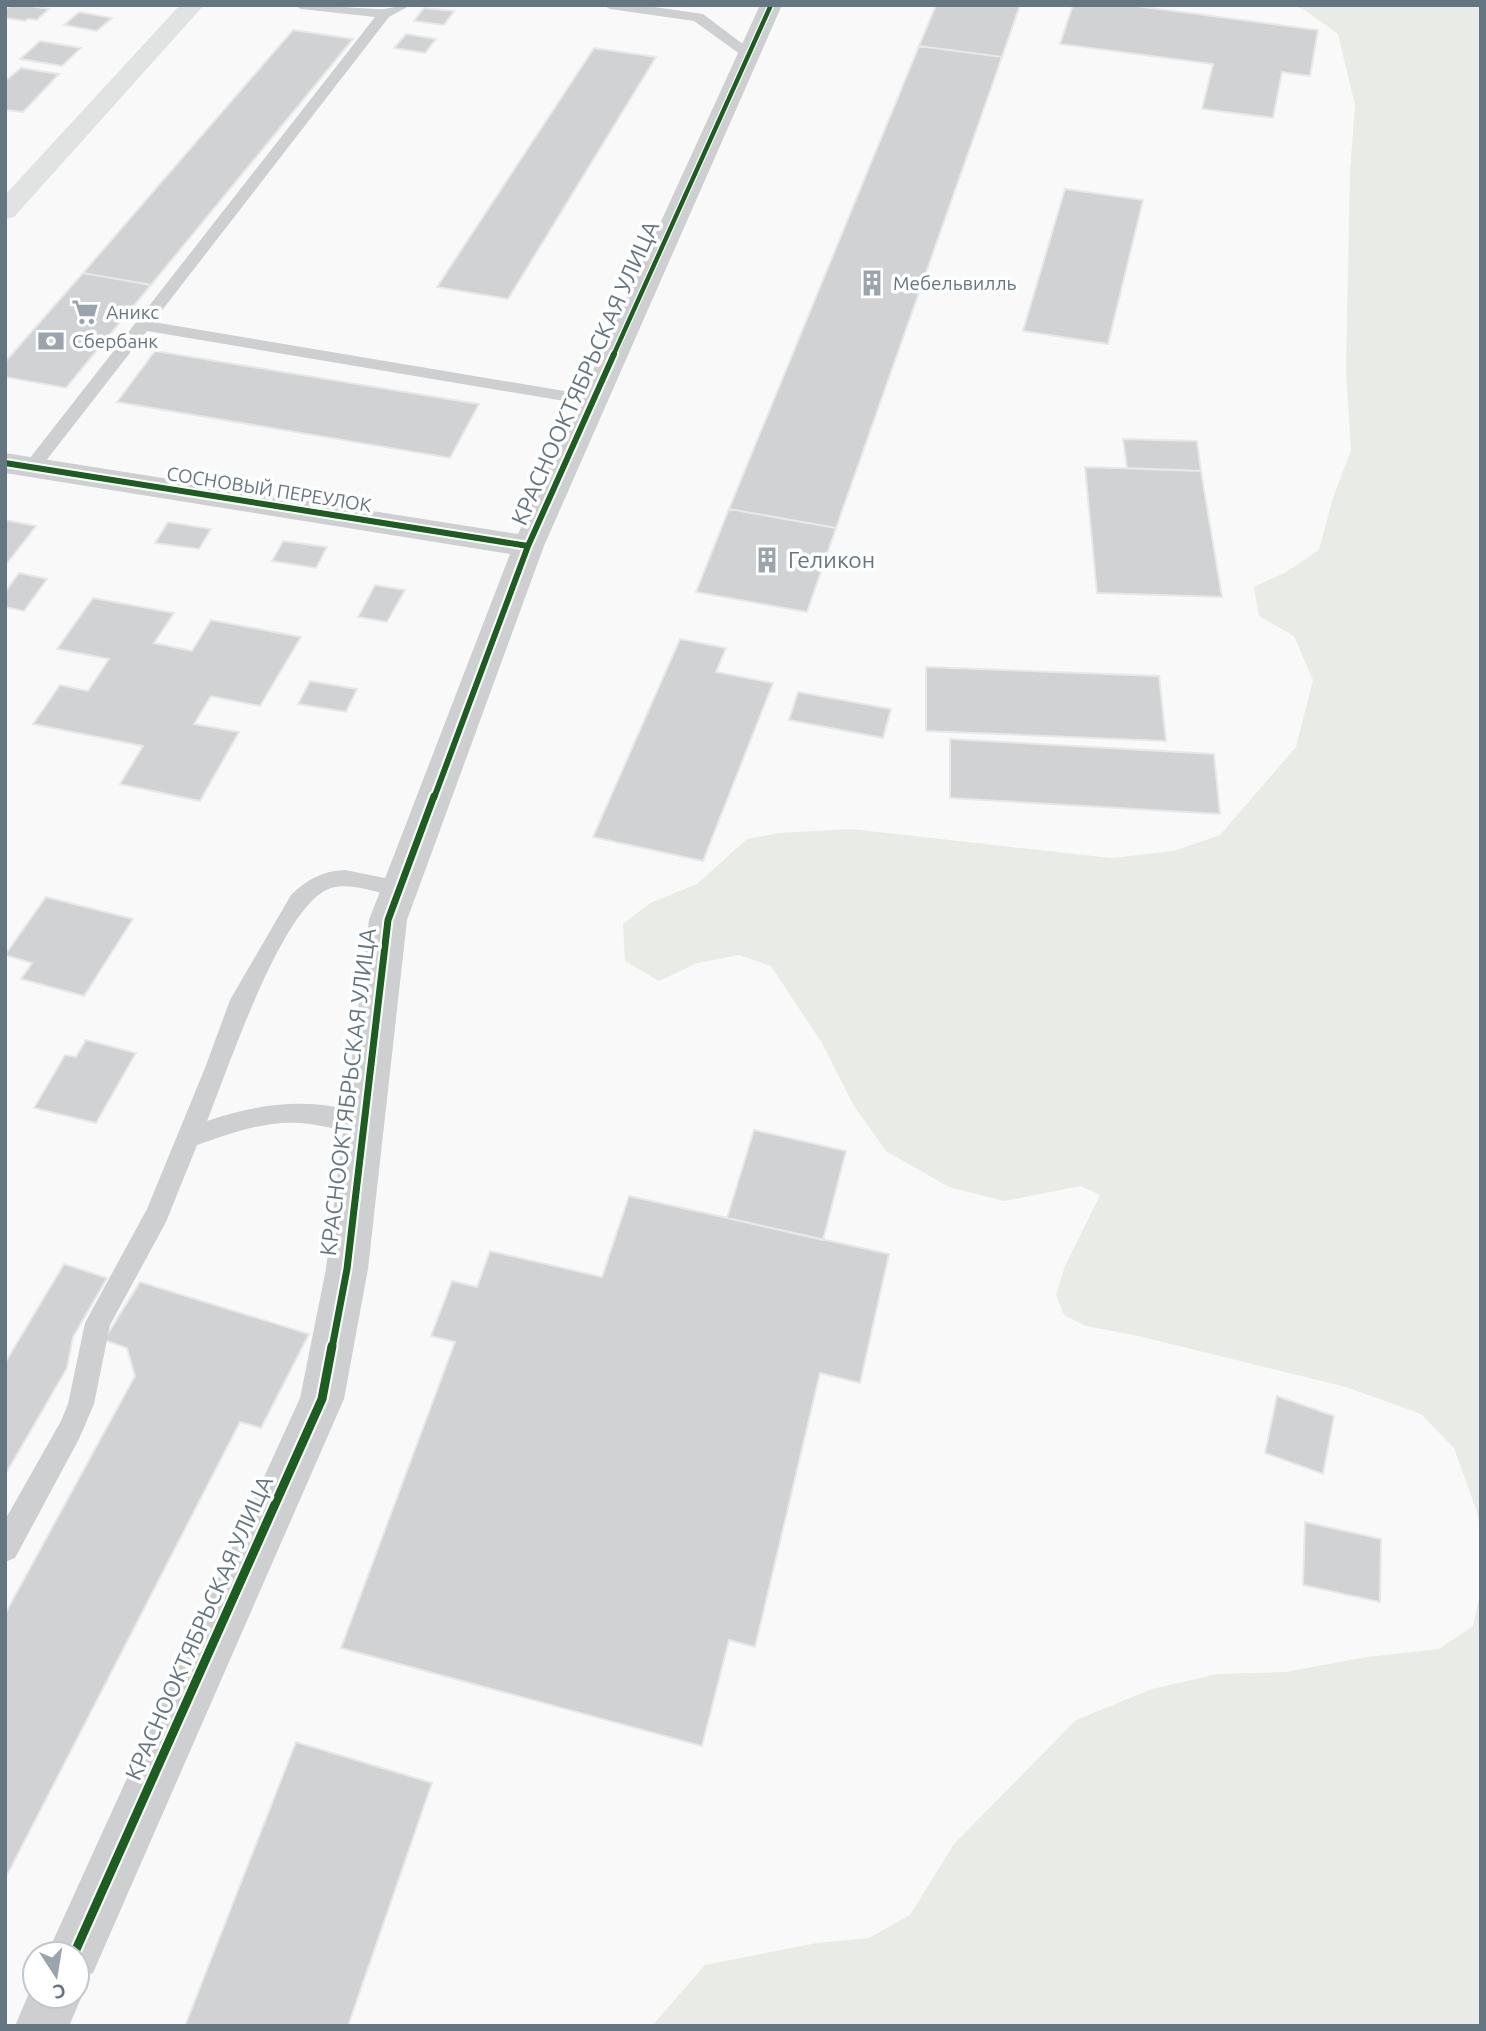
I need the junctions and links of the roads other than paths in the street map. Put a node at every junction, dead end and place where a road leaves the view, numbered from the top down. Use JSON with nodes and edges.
{"nodes":[{"id":1,"x":193,"y":5,"type":"edge"},
{"id":2,"x":301,"y":5,"type":"edge"},
{"id":3,"x":404,"y":5,"type":"edge"},
{"id":4,"x":610,"y":5,"type":"edge"},
{"id":5,"x":771,"y":5,"type":"edge"},
{"id":6,"x":384,"y":14,"type":"junction"},
{"id":7,"x":749,"y":54,"type":"junction"},
{"id":8,"x":5,"y":211,"type":"edge"},
{"id":9,"x":142,"y":325,"type":"junction"},
{"id":10,"x":594,"y":401,"type":"junction"},
{"id":11,"x":19,"y":465,"type":"edge"},
{"id":12,"x":528,"y":546,"type":"junction"},
{"id":13,"x":400,"y":889,"type":"junction"},
{"id":14,"x":364,"y":1124,"type":"junction"},
{"id":15,"x":188,"y":1138,"type":"junction"},
{"id":16,"x":5,"y":1548,"type":"edge"},
{"id":17,"x":80,"y":1940,"type":"edge"}],
"edges":[{"from":1,"to":8,"type":"main road"},
{"from":2,"to":6,"type":"lane"},
{"from":3,"to":6,"type":"lane"},
{"from":4,"to":7,"type":"lane"},
{"from":5,"to":7,"type":"street","name":"КРАСНООКТЯБРЬСКАЯ УЛИЦА"},
{"from":6,"to":9,"type":"lane"},
{"from":7,"to":10,"type":"street","name":"КРАСНООКТЯБРЬСКАЯ УЛИЦА"},
{"from":9,"to":10,"type":"lane"},
{"from":9,"to":11,"type":"lane"},
{"from":10,"to":12,"type":"street","name":"КРАСНООКТЯБРЬСКАЯ УЛИЦА"},
{"from":11,"to":12,"type":"street","name":"СОСНОВЫЙ ПЕРЕУЛОК"},
{"from":12,"to":13,"type":"street","name":"КРАСНООКТЯБРЬСКАЯ УЛИЦА"},
{"from":13,"to":14,"type":"street","name":"КРАСНООКТЯБРЬСКАЯ УЛИЦА"},
{"from":13,"to":15,"type":"lane"},
{"from":14,"to":15,"type":"lane"},
{"from":14,"to":17,"type":"street","name":"КРАСНООКТЯБРЬСКАЯ УЛИЦА"},
{"from":15,"to":16,"type":"lane"}]}
